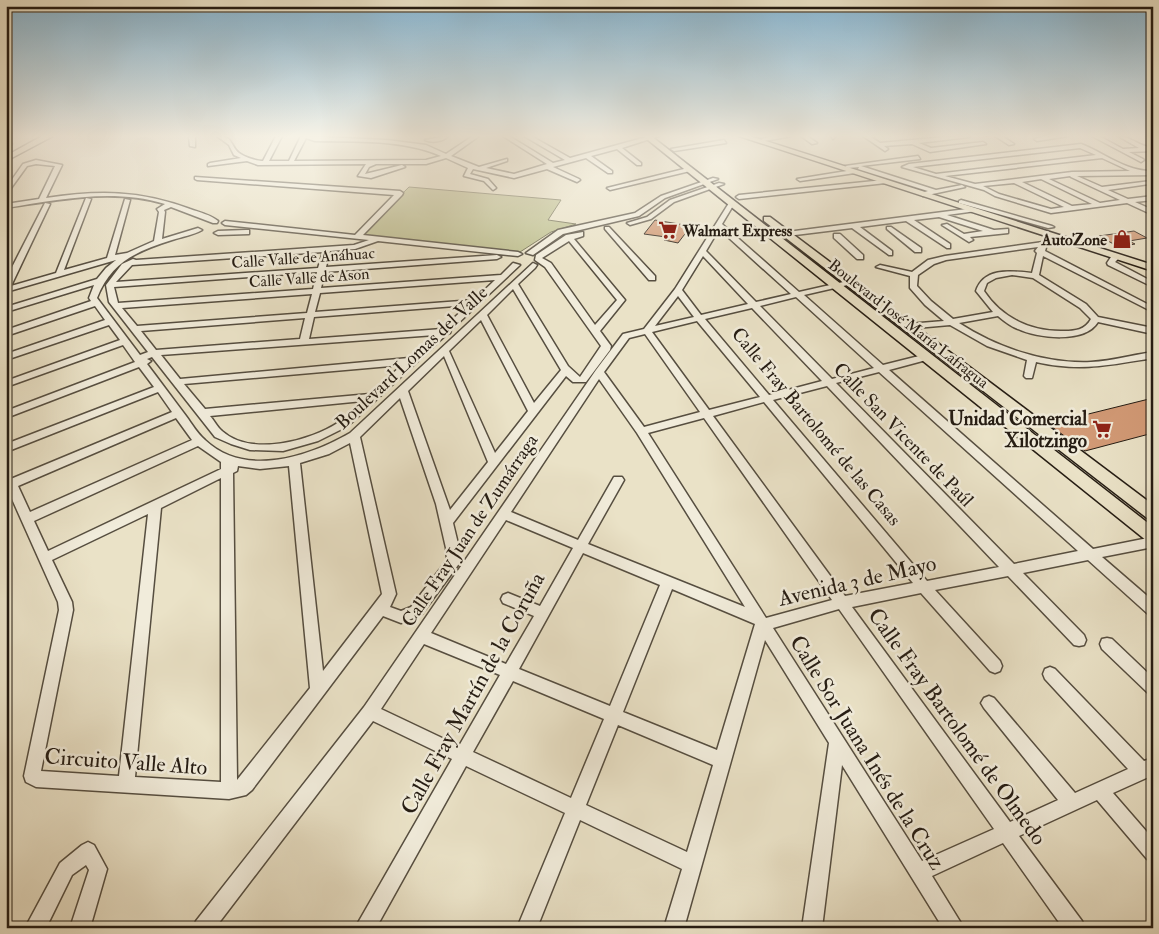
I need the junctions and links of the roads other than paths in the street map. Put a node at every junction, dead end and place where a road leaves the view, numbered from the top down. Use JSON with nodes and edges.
{"nodes":[{"id":1,"x":15,"y":180,"type":"edge"},
{"id":2,"x":53,"y":180,"type":"edge"},
{"id":3,"x":230,"y":180,"type":"edge"},
{"id":4,"x":484,"y":180,"type":"edge"},
{"id":5,"x":646,"y":180,"type":"edge"},
{"id":6,"x":706,"y":180,"type":"edge"},
{"id":7,"x":708,"y":180,"type":"edge"},
{"id":8,"x":801,"y":180,"type":"edge"},
{"id":9,"x":878,"y":180,"type":"edge"},
{"id":10,"x":887,"y":180,"type":"edge"},
{"id":11,"x":946,"y":180,"type":"edge"},
{"id":12,"x":1013,"y":180,"type":"edge"},
{"id":13,"x":1026,"y":180,"type":"edge"},
{"id":14,"x":1048,"y":180,"type":"edge"},
{"id":15,"x":1081,"y":180,"type":"edge"},
{"id":16,"x":1016,"y":181,"type":"junction"},
{"id":17,"x":884,"y":182,"type":"junction"},
{"id":18,"x":712,"y":183,"type":"junction"},
{"id":19,"x":1151,"y":183,"type":"edge"},
{"id":20,"x":807,"y":184,"type":"dead end"},
{"id":21,"x":968,"y":186,"type":"junction"},
{"id":22,"x":978,"y":186,"type":"junction"},
{"id":23,"x":493,"y":188,"type":"dead end"},
{"id":24,"x":610,"y":188,"type":"dead end"},
{"id":25,"x":1100,"y":189,"type":"junction"},
{"id":26,"x":679,"y":191,"type":"junction"},
{"id":27,"x":6,"y":193,"type":"edge"},
{"id":28,"x":933,"y":194,"type":"junction"},
{"id":29,"x":688,"y":195,"type":"junction"},
{"id":30,"x":1153,"y":198,"type":"edge"},
{"id":31,"x":88,"y":199,"type":"junction"},
{"id":32,"x":127,"y":200,"type":"junction"},
{"id":33,"x":735,"y":201,"type":"junction"},
{"id":34,"x":44,"y":202,"type":"junction"},
{"id":35,"x":1128,"y":202,"type":"junction"},
{"id":36,"x":1100,"y":205,"type":"junction"},
{"id":37,"x":959,"y":206,"type":"junction"},
{"id":38,"x":6,"y":207,"type":"edge"},
{"id":39,"x":166,"y":209,"type":"junction"},
{"id":40,"x":1072,"y":209,"type":"junction"},
{"id":41,"x":997,"y":212,"type":"junction"},
{"id":42,"x":1153,"y":213,"type":"edge"},
{"id":43,"x":938,"y":214,"type":"junction"},
{"id":44,"x":908,"y":218,"type":"junction"},
{"id":45,"x":632,"y":220,"type":"junction"},
{"id":46,"x":958,"y":221,"type":"junction"},
{"id":47,"x":215,"y":222,"type":"junction"},
{"id":48,"x":225,"y":223,"type":"junction"},
{"id":49,"x":718,"y":224,"type":"junction"},
{"id":50,"x":610,"y":225,"type":"junction"},
{"id":51,"x":853,"y":225,"type":"junction"},
{"id":52,"x":580,"y":226,"type":"junction"},
{"id":53,"x":888,"y":228,"type":"dead end"},
{"id":54,"x":1006,"y":231,"type":"dead end"},
{"id":55,"x":1050,"y":231,"type":"junction"},
{"id":56,"x":207,"y":232,"type":"junction"},
{"id":57,"x":586,"y":232,"type":"junction"},
{"id":58,"x":926,"y":232,"type":"junction"},
{"id":59,"x":995,"y":232,"type":"junction"},
{"id":60,"x":917,"y":233,"type":"dead end"},
{"id":61,"x":787,"y":234,"type":"junction"},
{"id":62,"x":907,"y":234,"type":"dead end"},
{"id":63,"x":898,"y":235,"type":"junction"},
{"id":64,"x":569,"y":237,"type":"junction"},
{"id":65,"x":870,"y":238,"type":"junction"},
{"id":66,"x":363,"y":240,"type":"junction"},
{"id":67,"x":861,"y":240,"type":"dead end"},
{"id":68,"x":852,"y":241,"type":"dead end"},
{"id":69,"x":158,"y":242,"type":"junction"},
{"id":70,"x":947,"y":246,"type":"dead end"},
{"id":71,"x":1041,"y":248,"type":"junction"},
{"id":72,"x":327,"y":249,"type":"junction"},
{"id":73,"x":918,"y":250,"type":"dead end"},
{"id":74,"x":1097,"y":250,"type":"junction"},
{"id":75,"x":138,"y":251,"type":"junction"},
{"id":76,"x":703,"y":252,"type":"junction"},
{"id":77,"x":530,"y":253,"type":"junction"},
{"id":78,"x":889,"y":253,"type":"dead end"},
{"id":79,"x":518,"y":254,"type":"junction"},
{"id":80,"x":497,"y":257,"type":"junction"},
{"id":81,"x":860,"y":257,"type":"dead end"},
{"id":82,"x":110,"y":258,"type":"junction"},
{"id":83,"x":1114,"y":259,"type":"junction"},
{"id":84,"x":537,"y":261,"type":"junction"},
{"id":85,"x":514,"y":262,"type":"junction"},
{"id":86,"x":1135,"y":262,"type":"junction"},
{"id":87,"x":1153,"y":262,"type":"edge"},
{"id":88,"x":129,"y":263,"type":"junction"},
{"id":89,"x":880,"y":268,"type":"dead end"},
{"id":90,"x":1153,"y":268,"type":"edge"},
{"id":91,"x":322,"y":270,"type":"junction"},
{"id":92,"x":59,"y":274,"type":"junction"},
{"id":93,"x":914,"y":275,"type":"junction"},
{"id":94,"x":1035,"y":276,"type":"junction"},
{"id":95,"x":503,"y":277,"type":"junction"},
{"id":96,"x":652,"y":278,"type":"dead end"},
{"id":97,"x":99,"y":281,"type":"junction"},
{"id":98,"x":849,"y":282,"type":"junction"},
{"id":99,"x":110,"y":284,"type":"junction"},
{"id":100,"x":514,"y":284,"type":"junction"},
{"id":101,"x":1153,"y":284,"type":"edge"},
{"id":102,"x":835,"y":285,"type":"junction"},
{"id":103,"x":6,"y":289,"type":"edge"},
{"id":104,"x":678,"y":290,"type":"junction"},
{"id":105,"x":316,"y":292,"type":"junction"},
{"id":106,"x":797,"y":294,"type":"junction"},
{"id":107,"x":476,"y":302,"type":"junction"},
{"id":108,"x":95,"y":303,"type":"junction"},
{"id":109,"x":752,"y":305,"type":"junction"},
{"id":110,"x":117,"y":306,"type":"junction"},
{"id":111,"x":6,"y":310,"type":"edge"},
{"id":112,"x":1153,"y":310,"type":"edge"},
{"id":113,"x":1000,"y":313,"type":"junction"},
{"id":114,"x":310,"y":315,"type":"junction"},
{"id":115,"x":483,"y":315,"type":"junction"},
{"id":116,"x":699,"y":318,"type":"junction"},
{"id":117,"x":1095,"y":319,"type":"junction"},
{"id":118,"x":109,"y":322,"type":"junction"},
{"id":119,"x":952,"y":322,"type":"junction"},
{"id":120,"x":135,"y":329,"type":"junction"},
{"id":121,"x":910,"y":329,"type":"junction"},
{"id":122,"x":446,"y":330,"type":"junction"},
{"id":123,"x":595,"y":331,"type":"junction"},
{"id":124,"x":1153,"y":331,"type":"edge"},
{"id":125,"x":647,"y":332,"type":"junction"},
{"id":126,"x":6,"y":333,"type":"edge"},
{"id":127,"x":304,"y":341,"type":"junction"},
{"id":128,"x":124,"y":342,"type":"junction"},
{"id":129,"x":428,"y":345,"type":"junction"},
{"id":130,"x":448,"y":349,"type":"junction"},
{"id":131,"x":156,"y":355,"type":"junction"},
{"id":132,"x":1153,"y":355,"type":"edge"},
{"id":133,"x":6,"y":357,"type":"edge"},
{"id":134,"x":927,"y":358,"type":"junction"},
{"id":135,"x":1032,"y":359,"type":"junction"},
{"id":136,"x":139,"y":361,"type":"junction"},
{"id":137,"x":412,"y":361,"type":"junction"},
{"id":138,"x":881,"y":369,"type":"junction"},
{"id":139,"x":566,"y":370,"type":"junction"},
{"id":140,"x":599,"y":372,"type":"junction"},
{"id":141,"x":1029,"y":376,"type":"dead end"},
{"id":142,"x":177,"y":382,"type":"junction"},
{"id":143,"x":828,"y":383,"type":"junction"},
{"id":144,"x":6,"y":384,"type":"edge"},
{"id":145,"x":159,"y":388,"type":"junction"},
{"id":146,"x":403,"y":391,"type":"junction"},
{"id":147,"x":374,"y":396,"type":"junction"},
{"id":148,"x":768,"y":398,"type":"junction"},
{"id":149,"x":534,"y":412,"type":"junction"},
{"id":150,"x":178,"y":413,"type":"junction"},
{"id":151,"x":202,"y":413,"type":"junction"},
{"id":152,"x":6,"y":414,"type":"edge"},
{"id":153,"x":705,"y":415,"type":"junction"},
{"id":154,"x":641,"y":431,"type":"junction"},
{"id":155,"x":354,"y":436,"type":"junction"},
{"id":156,"x":199,"y":441,"type":"junction"},
{"id":157,"x":6,"y":448,"type":"edge"},
{"id":158,"x":294,"y":461,"type":"junction"},
{"id":159,"x":494,"y":464,"type":"junction"},
{"id":160,"x":227,"y":465,"type":"junction"},
{"id":161,"x":618,"y":480,"type":"dead end"},
{"id":162,"x":9,"y":485,"type":"edge"},
{"id":163,"x":155,"y":506,"type":"junction"},
{"id":164,"x":1153,"y":514,"type":"edge"},
{"id":165,"x":505,"y":515,"type":"junction"},
{"id":166,"x":27,"y":519,"type":"junction"},
{"id":167,"x":447,"y":522,"type":"junction"},
{"id":168,"x":1153,"y":536,"type":"edge"},
{"id":169,"x":1153,"y":542,"type":"edge"},
{"id":170,"x":580,"y":546,"type":"junction"},
{"id":171,"x":1091,"y":554,"type":"junction"},
{"id":172,"x":45,"y":558,"type":"junction"},
{"id":173,"x":1010,"y":570,"type":"junction"},
{"id":174,"x":668,"y":582,"type":"junction"},
{"id":175,"x":926,"y":588,"type":"junction"},
{"id":176,"x":508,"y":599,"type":"dead end"},
{"id":177,"x":384,"y":604,"type":"junction"},
{"id":178,"x":841,"y":604,"type":"junction"},
{"id":179,"x":1153,"y":610,"type":"edge"},
{"id":180,"x":542,"y":612,"type":"junction"},
{"id":181,"x":760,"y":622,"type":"junction"},
{"id":182,"x":422,"y":636,"type":"junction"},
{"id":183,"x":1079,"y":640,"type":"dead end"},
{"id":184,"x":1107,"y":644,"type":"dead end"},
{"id":185,"x":995,"y":666,"type":"dead end"},
{"id":186,"x":509,"y":672,"type":"junction"},
{"id":187,"x":1050,"y":674,"type":"dead end"},
{"id":188,"x":1153,"y":688,"type":"edge"},
{"id":189,"x":318,"y":690,"type":"junction"},
{"id":190,"x":989,"y":703,"type":"dead end"},
{"id":191,"x":370,"y":712,"type":"junction"},
{"id":192,"x":614,"y":715,"type":"junction"},
{"id":193,"x":837,"y":742,"type":"junction"},
{"id":194,"x":462,"y":755,"type":"junction"},
{"id":195,"x":721,"y":760,"type":"junction"},
{"id":196,"x":1147,"y":768,"type":"edge"},
{"id":197,"x":126,"y":784,"type":"junction"},
{"id":198,"x":1099,"y":790,"type":"junction"},
{"id":199,"x":230,"y":791,"type":"junction"},
{"id":200,"x":1072,"y":802,"type":"junction"},
{"id":201,"x":575,"y":809,"type":"junction"},
{"id":202,"x":1006,"y":832,"type":"junction"},
{"id":203,"x":1153,"y":853,"type":"edge"},
{"id":204,"x":692,"y":864,"type":"junction"},
{"id":205,"x":919,"y":872,"type":"junction"},
{"id":206,"x":35,"y":928,"type":"edge"},
{"id":207,"x":80,"y":928,"type":"edge"},
{"id":208,"x":203,"y":928,"type":"edge"},
{"id":209,"x":365,"y":928,"type":"edge"},
{"id":210,"x":527,"y":928,"type":"edge"},
{"id":211,"x":674,"y":928,"type":"edge"},
{"id":212,"x":812,"y":928,"type":"edge"},
{"id":213,"x":954,"y":928,"type":"edge"},
{"id":214,"x":1075,"y":928,"type":"edge"}],
"edges":[{"from":1,"to":27,"type":"street"},
{"from":2,"to":34,"type":"street"},
{"from":3,"to":66,"type":"street"},
{"from":4,"to":23,"type":"street"},
{"from":5,"to":24,"type":"street"},
{"from":6,"to":18,"type":"main road","name":"Boulevard José María Lafragua"},
{"from":7,"to":18,"type":"main road","name":"Boulevard José María Lafragua"},
{"from":8,"to":20,"type":"street"},
{"from":9,"to":17,"type":"main road"},
{"from":10,"to":28,"type":"main road"},
{"from":11,"to":21,"type":"street"},
{"from":12,"to":16,"type":"street"},
{"from":13,"to":16,"type":"street"},
{"from":14,"to":36,"type":"street"},
{"from":15,"to":25,"type":"street"},
{"from":16,"to":22,"type":"street"},
{"from":16,"to":40,"type":"street"},
{"from":17,"to":28,"type":"main road"},
{"from":17,"to":33,"type":"street"},
{"from":18,"to":26,"type":"street","name":"Boulevard Lomas del Valle"},
{"from":18,"to":29,"type":"street","name":"Boulevard Lomas del Valle"},
{"from":18,"to":33,"type":"main road","name":"Boulevard José María Lafragua"},
{"from":19,"to":25,"type":"street"},
{"from":21,"to":22,"type":"street"},
{"from":21,"to":28,"type":"street"},
{"from":22,"to":28,"type":"street"},
{"from":22,"to":40,"type":"street"},
{"from":25,"to":35,"type":"street"},
{"from":26,"to":29,"type":"street"},
{"from":26,"to":45,"type":"street","name":"Boulevard Lomas del Valle"},
{"from":28,"to":37,"type":"main road"},
{"from":29,"to":45,"type":"street","name":"Boulevard Lomas del Valle"},
{"from":30,"to":35,"type":"street"},
{"from":31,"to":32,"type":"street","name":"Boulevard Lomas del Valle"},
{"from":31,"to":34,"type":"street","name":"Boulevard Lomas del Valle"},
{"from":31,"to":92,"type":"street"},
{"from":32,"to":39,"type":"street","name":"Boulevard Lomas del Valle"},
{"from":32,"to":82,"type":"street"},
{"from":33,"to":49,"type":"street"},
{"from":33,"to":61,"type":"main road","name":"Boulevard José María Lafragua"},
{"from":33,"to":102,"type":"main road","name":"Boulevard José María Lafragua"},
{"from":34,"to":38,"type":"street","name":"Boulevard Lomas del Valle"},
{"from":34,"to":39,"type":"street","name":"Boulevard Lomas del Valle"},
{"from":34,"to":103,"type":"street"},
{"from":35,"to":36,"type":"street"},
{"from":35,"to":42,"type":"street"},
{"from":36,"to":40,"type":"street"},
{"from":37,"to":41,"type":"main road"},
{"from":37,"to":43,"type":"street"},
{"from":37,"to":55,"type":"main road"},
{"from":39,"to":47,"type":"street","name":"Boulevard Lomas del Valle"},
{"from":39,"to":56,"type":"street","name":"Boulevard Lomas del Valle"},
{"from":39,"to":69,"type":"street"},
{"from":41,"to":55,"type":"street"},
{"from":41,"to":87,"type":"main road"},
{"from":43,"to":44,"type":"street"},
{"from":43,"to":46,"type":"street"},
{"from":44,"to":51,"type":"street"},
{"from":44,"to":58,"type":"street"},
{"from":45,"to":50,"type":"street","name":"Boulevard Lomas del Valle"},
{"from":46,"to":59,"type":"street"},
{"from":46,"to":59,"type":"street"},
{"from":47,"to":48,"type":"street","name":"Boulevard Lomas del Valle"},
{"from":47,"to":56,"type":"street"},
{"from":48,"to":56,"type":"street"},
{"from":48,"to":66,"type":"street","name":"Boulevard Lomas del Valle"},
{"from":49,"to":76,"type":"street"},
{"from":49,"to":106,"type":"street"},
{"from":50,"to":52,"type":"street","name":"Boulevard Lomas del Valle"},
{"from":50,"to":57,"type":"street","name":"Boulevard Lomas del Valle"},
{"from":50,"to":96,"type":"street"},
{"from":51,"to":61,"type":"street"},
{"from":51,"to":65,"type":"street"},
{"from":52,"to":57,"type":"street"},
{"from":52,"to":77,"type":"street","name":"Boulevard Lomas del Valle"},
{"from":53,"to":63,"type":"street"},
{"from":54,"to":59,"type":"street"},
{"from":55,"to":71,"type":"street"},
{"from":55,"to":74,"type":"main road"},
{"from":56,"to":66,"type":"street","name":"Boulevard Lomas del Valle"},
{"from":56,"to":69,"type":"street","name":"Boulevard Lomas del Valle"},
{"from":56,"to":88,"type":"street","name":"Boulevard Lomas del Valle"},
{"from":57,"to":64,"type":"street","name":"Boulevard Lomas del Valle"},
{"from":58,"to":60,"type":"street"},
{"from":58,"to":70,"type":"street"},
{"from":61,"to":98,"type":"main road","name":"Boulevard José María Lafragua"},
{"from":62,"to":63,"type":"street"},
{"from":63,"to":73,"type":"street"},
{"from":64,"to":84,"type":"street","name":"Boulevard Lomas del Valle"},
{"from":64,"to":123,"type":"street"},
{"from":65,"to":67,"type":"street"},
{"from":65,"to":78,"type":"street"},
{"from":66,"to":72,"type":"street"},
{"from":66,"to":79,"type":"street"},
{"from":66,"to":80,"type":"street","name":"Boulevard Lomas del Valle"},
{"from":68,"to":81,"type":"street"},
{"from":69,"to":75,"type":"street","name":"Boulevard Lomas del Valle"},
{"from":71,"to":93,"type":"street"},
{"from":71,"to":94,"type":"street"},
{"from":71,"to":112,"type":"street"},
{"from":72,"to":88,"type":"street"},
{"from":72,"to":91,"type":"street"},
{"from":74,"to":83,"type":"street"},
{"from":74,"to":86,"type":"main road"},
{"from":75,"to":82,"type":"street"},
{"from":75,"to":97,"type":"street","name":"Boulevard Lomas del Valle"},
{"from":76,"to":104,"type":"street"},
{"from":76,"to":109,"type":"street","name":"Calle San Vicente de Paúl"},
{"from":77,"to":79,"type":"street"},
{"from":77,"to":84,"type":"street"},
{"from":79,"to":85,"type":"street"},
{"from":80,"to":85,"type":"street","name":"Boulevard Lomas del Valle"},
{"from":80,"to":91,"type":"street","name":"Calle Valle de Anáhuac"},
{"from":82,"to":92,"type":"street"},
{"from":83,"to":86,"type":"street"},
{"from":83,"to":101,"type":"street"},
{"from":84,"to":85,"type":"street"},
{"from":84,"to":100,"type":"street","name":"Boulevard Lomas del Valle"},
{"from":84,"to":123,"type":"street"},
{"from":85,"to":95,"type":"street","name":"Boulevard Lomas del Valle"},
{"from":86,"to":90,"type":"main road"},
{"from":88,"to":99,"type":"street","name":"Boulevard Lomas del Valle"},
{"from":89,"to":93,"type":"street"},
{"from":91,"to":99,"type":"street","name":"Calle Valle de Anáhuac"},
{"from":91,"to":105,"type":"street"},
{"from":92,"to":103,"type":"street"},
{"from":93,"to":119,"type":"street"},
{"from":94,"to":113,"type":"street"},
{"from":94,"to":117,"type":"street"},
{"from":95,"to":105,"type":"street","name":"Calle Valle de Ason"},
{"from":95,"to":107,"type":"street","name":"Boulevard Lomas del Valle"},
{"from":97,"to":108,"type":"street"},
{"from":97,"to":111,"type":"street"},
{"from":98,"to":102,"type":"street","name":"Calle Fray Juan de Zumárraga"},
{"from":98,"to":121,"type":"main road","name":"Boulevard José María Lafragua"},
{"from":99,"to":110,"type":"street","name":"Boulevard Lomas del Valle"},
{"from":100,"to":115,"type":"street","name":"Boulevard Lomas del Valle"},
{"from":100,"to":139,"type":"street"},
{"from":102,"to":106,"type":"street","name":"Calle Fray Juan de Zumárraga"},
{"from":102,"to":134,"type":"main road","name":"Boulevard José María Lafragua"},
{"from":104,"to":116,"type":"street","name":"Calle Fray Bartolomé de las Casas"},
{"from":104,"to":125,"type":"street"},
{"from":105,"to":110,"type":"street","name":"Calle Valle de Ason"},
{"from":105,"to":114,"type":"street"},
{"from":106,"to":109,"type":"street","name":"Calle Fray Juan de Zumárraga"},
{"from":106,"to":138,"type":"street"},
{"from":107,"to":114,"type":"street"},
{"from":107,"to":122,"type":"street","name":"Boulevard Lomas del Valle"},
{"from":108,"to":118,"type":"street"},
{"from":108,"to":126,"type":"street"},
{"from":109,"to":116,"type":"street","name":"Calle Fray Juan de Zumárraga"},
{"from":109,"to":143,"type":"street","name":"Calle San Vicente de Paúl"},
{"from":110,"to":120,"type":"street","name":"Boulevard Lomas del Valle"},
{"from":113,"to":117,"type":"street"},
{"from":113,"to":119,"type":"street"},
{"from":114,"to":120,"type":"street"},
{"from":114,"to":127,"type":"street"},
{"from":115,"to":130,"type":"street","name":"Boulevard Lomas del Valle"},
{"from":115,"to":149,"type":"street"},
{"from":116,"to":125,"type":"street","name":"Calle Fray Juan de Zumárraga"},
{"from":116,"to":148,"type":"street","name":"Calle Fray Bartolomé de las Casas"},
{"from":117,"to":124,"type":"street"},
{"from":118,"to":128,"type":"street"},
{"from":118,"to":133,"type":"street"},
{"from":119,"to":121,"type":"street"},
{"from":119,"to":135,"type":"street"},
{"from":120,"to":131,"type":"street","name":"Boulevard Lomas del Valle"},
{"from":121,"to":164,"type":"main road","name":"Boulevard José María Lafragua"},
{"from":122,"to":127,"type":"street"},
{"from":122,"to":129,"type":"street","name":"Boulevard Lomas del Valle"},
{"from":122,"to":130,"type":"street"},
{"from":123,"to":139,"type":"street"},
{"from":125,"to":140,"type":"street","name":"Calle Fray Juan de Zumárraga"},
{"from":125,"to":153,"type":"street","name":"Calle Fray Bartolomé de Olmedo"},
{"from":127,"to":131,"type":"street"},
{"from":128,"to":136,"type":"street"},
{"from":128,"to":144,"type":"street"},
{"from":129,"to":130,"type":"street"},
{"from":129,"to":137,"type":"street","name":"Boulevard Lomas del Valle"},
{"from":130,"to":146,"type":"street","name":"Boulevard Lomas del Valle"},
{"from":130,"to":159,"type":"street"},
{"from":131,"to":136,"type":"street"},
{"from":131,"to":142,"type":"street","name":"Boulevard Lomas del Valle"},
{"from":132,"to":135,"type":"street"},
{"from":134,"to":138,"type":"street"},
{"from":134,"to":168,"type":"main road","name":"Boulevard José María Lafragua"},
{"from":135,"to":141,"type":"street"},
{"from":136,"to":145,"type":"street"},
{"from":136,"to":152,"type":"street"},
{"from":137,"to":142,"type":"street"},
{"from":137,"to":147,"type":"street","name":"Boulevard Lomas del Valle"},
{"from":138,"to":143,"type":"street"},
{"from":138,"to":171,"type":"street"},
{"from":139,"to":149,"type":"street"},
{"from":140,"to":154,"type":"street","name":"Calle Sor Juana Inés de la Cruz"},
{"from":140,"to":165,"type":"street","name":"Calle Fray Juan de Zumárraga"},
{"from":142,"to":151,"type":"street","name":"Boulevard Lomas del Valle"},
{"from":143,"to":148,"type":"street"},
{"from":143,"to":173,"type":"street","name":"Calle San Vicente de Paúl"},
{"from":145,"to":150,"type":"street"},
{"from":145,"to":157,"type":"street"},
{"from":146,"to":155,"type":"street","name":"Boulevard Lomas del Valle"},
{"from":146,"to":167,"type":"street"},
{"from":147,"to":151,"type":"street"},
{"from":147,"to":151,"type":"street","name":"Boulevard Lomas del Valle"},
{"from":148,"to":153,"type":"street"},
{"from":148,"to":175,"type":"street","name":"Calle Fray Bartolomé de las Casas"},
{"from":149,"to":159,"type":"street"},
{"from":150,"to":156,"type":"street"},
{"from":150,"to":162,"type":"street"},
{"from":153,"to":154,"type":"street"},
{"from":153,"to":178,"type":"street","name":"Calle Fray Bartolomé de Olmedo"},
{"from":154,"to":181,"type":"street","name":"Calle Sor Juana Inés de la Cruz"},
{"from":155,"to":158,"type":"street","name":"Boulevard Lomas del Valle"},
{"from":155,"to":177,"type":"street"},
{"from":156,"to":160,"type":"street"},
{"from":156,"to":166,"type":"street"},
{"from":158,"to":160,"type":"street","name":"Boulevard Lomas del Valle"},
{"from":158,"to":189,"type":"street"},
{"from":159,"to":167,"type":"street"},
{"from":160,"to":163,"type":"street"},
{"from":160,"to":199,"type":"street"},
{"from":161,"to":170,"type":"street","name":"Calle Fray Martín de la Coruña"},
{"from":162,"to":166,"type":"street","name":"Circuito Valle Alto"},
{"from":163,"to":172,"type":"street"},
{"from":163,"to":197,"type":"street"},
{"from":165,"to":170,"type":"street"},
{"from":165,"to":182,"type":"street","name":"Calle Fray Juan de Zumárraga"},
{"from":166,"to":172,"type":"street","name":"Circuito Valle Alto"},
{"from":167,"to":177,"type":"street"},
{"from":169,"to":171,"type":"street","name":"Avenida 3 de Mayo"},
{"from":170,"to":174,"type":"street"},
{"from":170,"to":180,"type":"street","name":"Calle Fray Martín de la Coruña"},
{"from":171,"to":173,"type":"street","name":"Avenida 3 de Mayo"},
{"from":171,"to":179,"type":"street"},
{"from":172,"to":197,"type":"street","name":"Circuito Valle Alto"},
{"from":173,"to":175,"type":"street","name":"Avenida 3 de Mayo"},
{"from":173,"to":183,"type":"street","name":"Calle San Vicente de Paúl"},
{"from":174,"to":181,"type":"street"},
{"from":174,"to":192,"type":"street"},
{"from":175,"to":178,"type":"street","name":"Avenida 3 de Mayo"},
{"from":175,"to":185,"type":"street","name":"Calle Fray Bartolomé de las Casas"},
{"from":176,"to":180,"type":"street"},
{"from":177,"to":189,"type":"street","name":"Circuito Valle Alto"},
{"from":178,"to":181,"type":"street","name":"Avenida 3 de Mayo"},
{"from":178,"to":202,"type":"street","name":"Calle Fray Bartolomé de Olmedo"},
{"from":180,"to":186,"type":"street","name":"Calle Fray Martín de la Coruña"},
{"from":181,"to":193,"type":"street","name":"Calle Sor Juana Inés de la Cruz"},
{"from":181,"to":195,"type":"street","name":"Avenida 3 de Mayo"},
{"from":182,"to":186,"type":"street"},
{"from":182,"to":191,"type":"street","name":"Calle Fray Juan de Zumárraga"},
{"from":184,"to":188,"type":"street"},
{"from":186,"to":192,"type":"street"},
{"from":186,"to":194,"type":"street","name":"Calle Fray Martín de la Coruña"},
{"from":187,"to":196,"type":"street"},
{"from":189,"to":199,"type":"street","name":"Circuito Valle Alto"},
{"from":190,"to":200,"type":"street"},
{"from":191,"to":194,"type":"street"},
{"from":191,"to":208,"type":"street","name":"Calle Fray Juan de Zumárraga"},
{"from":192,"to":195,"type":"street"},
{"from":192,"to":201,"type":"street"},
{"from":193,"to":205,"type":"street","name":"Calle Sor Juana Inés de la Cruz"},
{"from":193,"to":212,"type":"street"},
{"from":194,"to":201,"type":"street"},
{"from":194,"to":209,"type":"street","name":"Calle Fray Martín de la Coruña"},
{"from":195,"to":204,"type":"street","name":"Avenida 3 de Mayo"},
{"from":196,"to":198,"type":"street"},
{"from":197,"to":199,"type":"street","name":"Circuito Valle Alto"},
{"from":198,"to":200,"type":"street"},
{"from":198,"to":203,"type":"street"},
{"from":200,"to":202,"type":"street"},
{"from":201,"to":204,"type":"street"},
{"from":201,"to":210,"type":"street"},
{"from":202,"to":205,"type":"street"},
{"from":202,"to":214,"type":"street","name":"Calle Fray Bartolomé de Olmedo"},
{"from":204,"to":211,"type":"street","name":"Avenida 3 de Mayo"},
{"from":205,"to":213,"type":"street","name":"Calle Sor Juana Inés de la Cruz"},
{"from":206,"to":207,"type":"street"}]}
